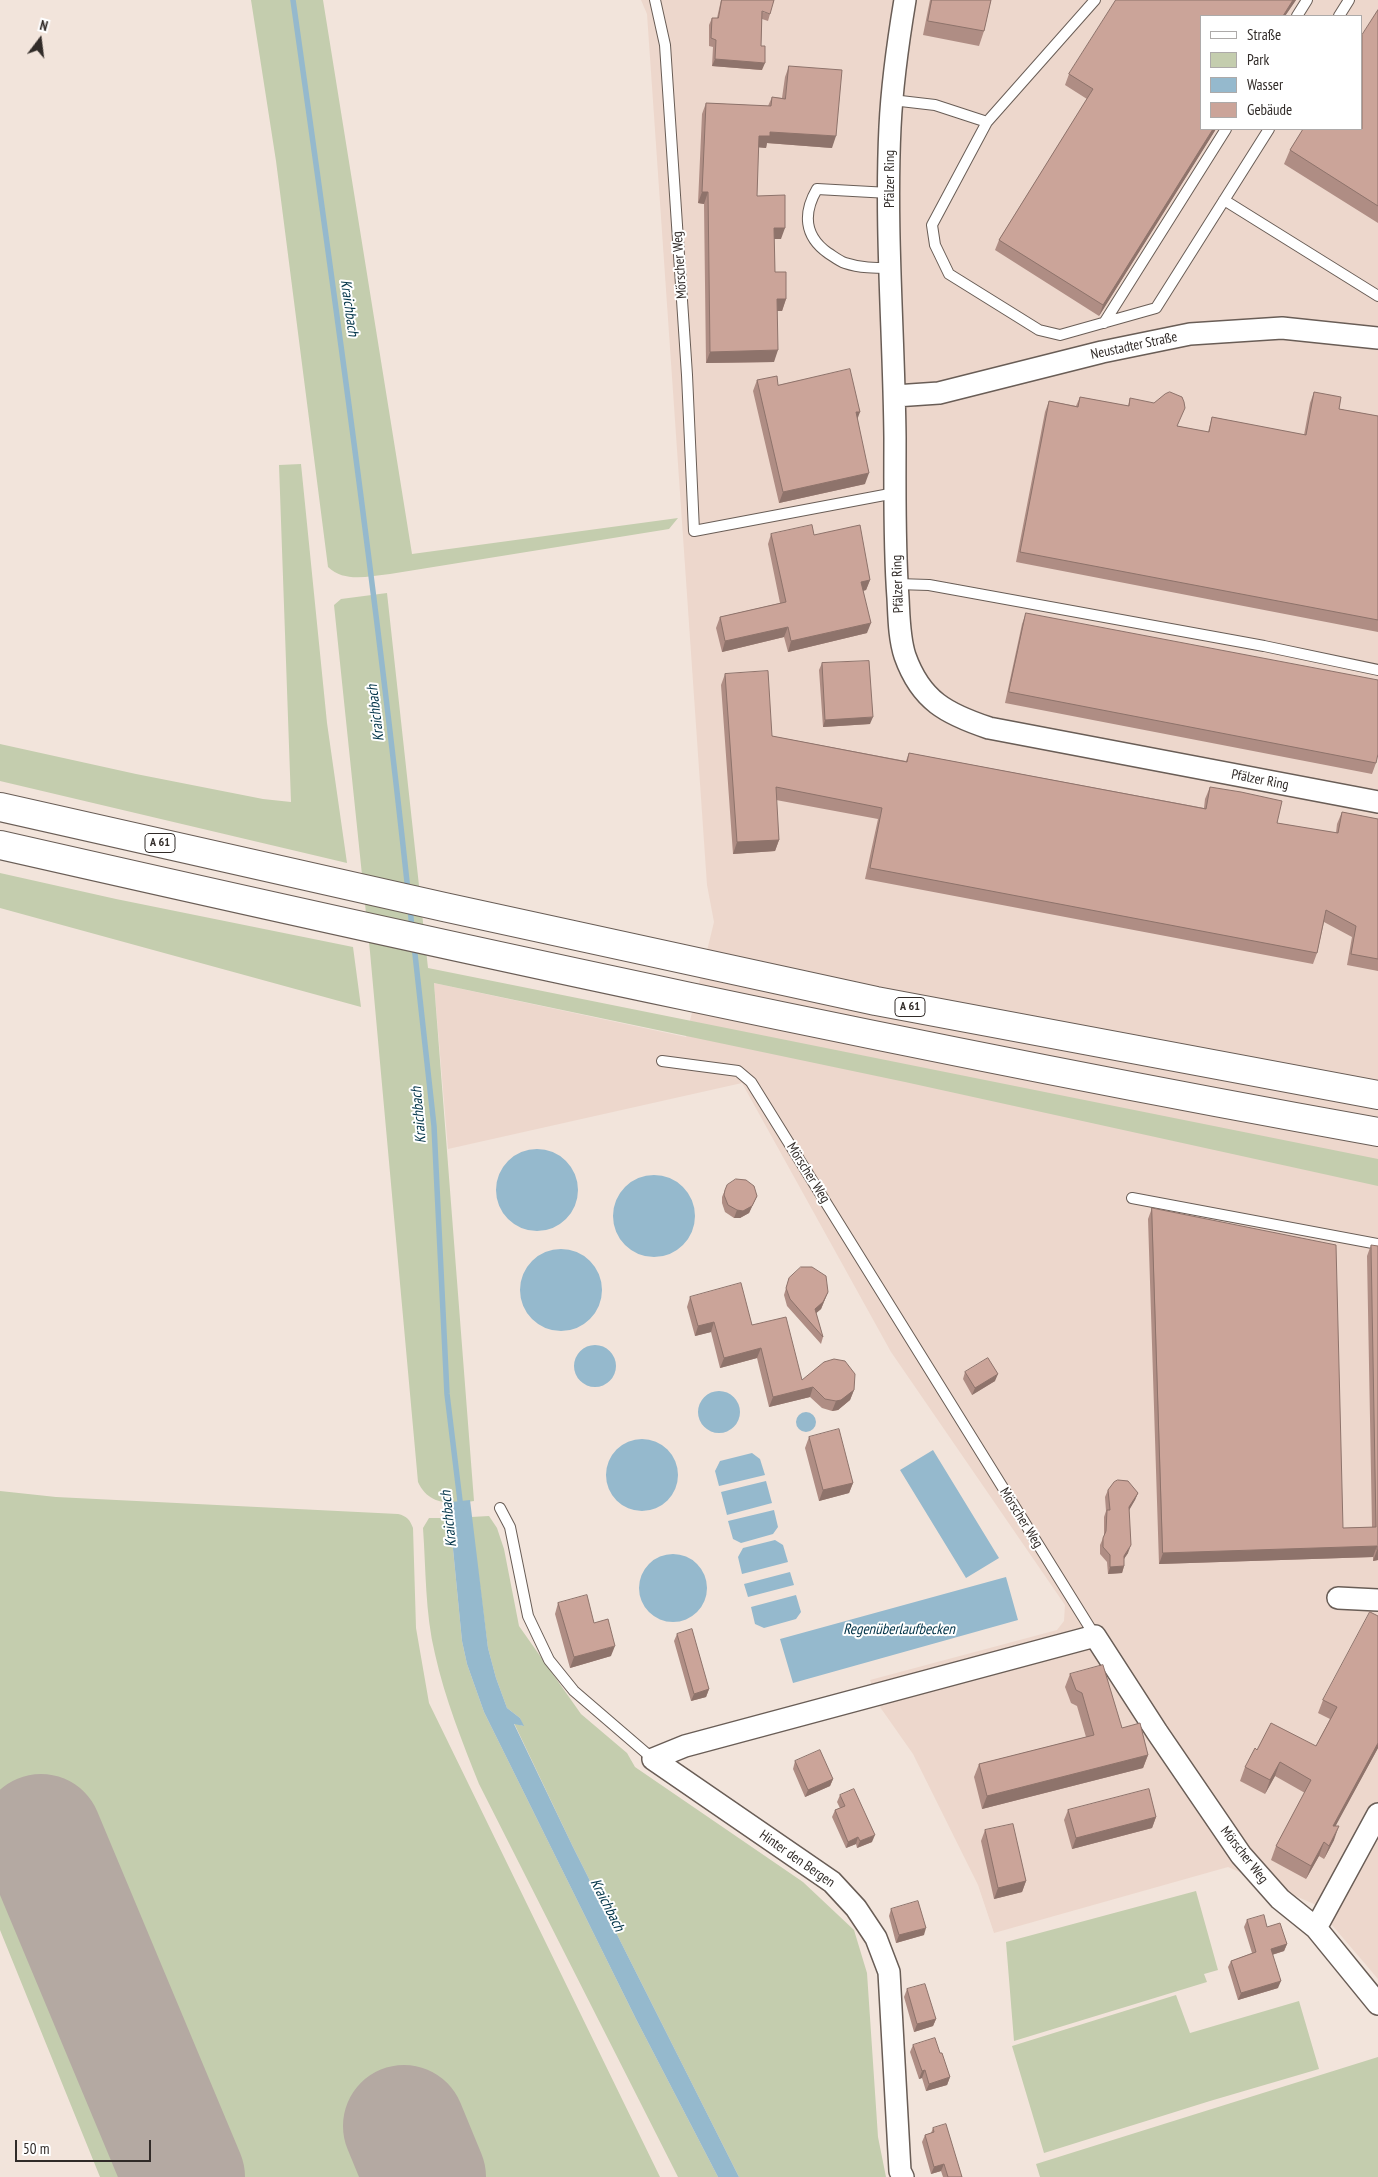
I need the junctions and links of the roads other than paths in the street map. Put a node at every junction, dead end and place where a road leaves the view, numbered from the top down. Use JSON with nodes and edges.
{"nodes":[{"id":1,"x":655,"y":0,"type":"edge"},
{"id":2,"x":905,"y":0,"type":"edge"},
{"id":3,"x":1095,"y":0,"type":"edge"},
{"id":4,"x":1307,"y":0,"type":"edge"},
{"id":5,"x":1349,"y":0,"type":"edge"},
{"id":6,"x":1298,"y":15,"type":"edge"},
{"id":7,"x":1340,"y":15,"type":"edge"},
{"id":8,"x":892,"y":100,"type":"junction"},
{"id":9,"x":986,"y":122,"type":"junction"},
{"id":10,"x":1225,"y":130,"type":"edge"},
{"id":11,"x":1267,"y":130,"type":"edge"},
{"id":12,"x":889,"y":193,"type":"junction"},
{"id":13,"x":1224,"y":200,"type":"junction"},
{"id":14,"x":891,"y":268,"type":"junction"},
{"id":15,"x":1378,"y":296,"type":"edge"},
{"id":16,"x":1104,"y":323,"type":"junction"},
{"id":17,"x":1378,"y":338,"type":"edge"},
{"id":18,"x":895,"y":396,"type":"junction"},
{"id":19,"x":895,"y":493,"type":"junction"},
{"id":20,"x":897,"y":584,"type":"junction"},
{"id":21,"x":1378,"y":670,"type":"edge"},
{"id":22,"x":1378,"y":802,"type":"edge"},
{"id":23,"x":0,"y":807,"type":"edge"},
{"id":24,"x":0,"y":845,"type":"edge"},
{"id":25,"x":662,"y":1062,"type":"dead end"},
{"id":26,"x":1378,"y":1095,"type":"edge"},
{"id":27,"x":1378,"y":1132,"type":"edge"},
{"id":28,"x":1132,"y":1198,"type":"dead end"},
{"id":29,"x":1378,"y":1244,"type":"edge"},
{"id":30,"x":500,"y":1508,"type":"dead end"},
{"id":31,"x":1338,"y":1598,"type":"dead end"},
{"id":32,"x":1378,"y":1600,"type":"edge"},
{"id":33,"x":1095,"y":1636,"type":"junction"},
{"id":34,"x":653,"y":1759,"type":"junction"},
{"id":35,"x":1378,"y":1814,"type":"edge"},
{"id":36,"x":1316,"y":1928,"type":"junction"},
{"id":37,"x":1378,"y":2004,"type":"edge"},
{"id":38,"x":903,"y":2177,"type":"edge"}],
"edges":[{"from":1,"to":19,"type":"lane","name":"Mörscher Weg"},
{"from":2,"to":8,"type":"street","name":"Pfälzer Ring"},
{"from":3,"to":9,"type":"lane"},
{"from":4,"to":6,"type":"lane"},
{"from":5,"to":7,"type":"lane"},
{"from":8,"to":9,"type":"lane"},
{"from":8,"to":12,"type":"street","name":"Pfälzer Ring"},
{"from":9,"to":16,"type":"lane"},
{"from":10,"to":16,"type":"lane"},
{"from":11,"to":13,"type":"lane"},
{"from":12,"to":14,"type":"street","name":"Pfälzer Ring"},
{"from":12,"to":14,"type":"lane"},
{"from":13,"to":15,"type":"lane"},
{"from":13,"to":16,"type":"lane"},
{"from":14,"to":18,"type":"street","name":"Pfälzer Ring"},
{"from":17,"to":18,"type":"street","name":"Neustadter Straße"},
{"from":18,"to":19,"type":"street","name":"Pfälzer Ring"},
{"from":19,"to":20,"type":"street","name":"Pfälzer Ring"},
{"from":20,"to":21,"type":"lane"},
{"from":20,"to":22,"type":"street","name":"Pfälzer Ring"},
{"from":23,"to":26,"type":"highway","number":"A 61"},
{"from":24,"to":27,"type":"highway"},
{"from":25,"to":33,"type":"lane","name":"Mörscher Weg"},
{"from":28,"to":29,"type":"lane"},
{"from":30,"to":34,"type":"lane"},
{"from":31,"to":32,"type":"street"},
{"from":33,"to":34,"type":"street"},
{"from":33,"to":36,"type":"street","name":"Mörscher Weg"},
{"from":34,"to":38,"type":"street","name":"Hinter den Bergen"},
{"from":35,"to":36,"type":"street"},
{"from":36,"to":37,"type":"street","name":"Mörscher Weg"}]}
